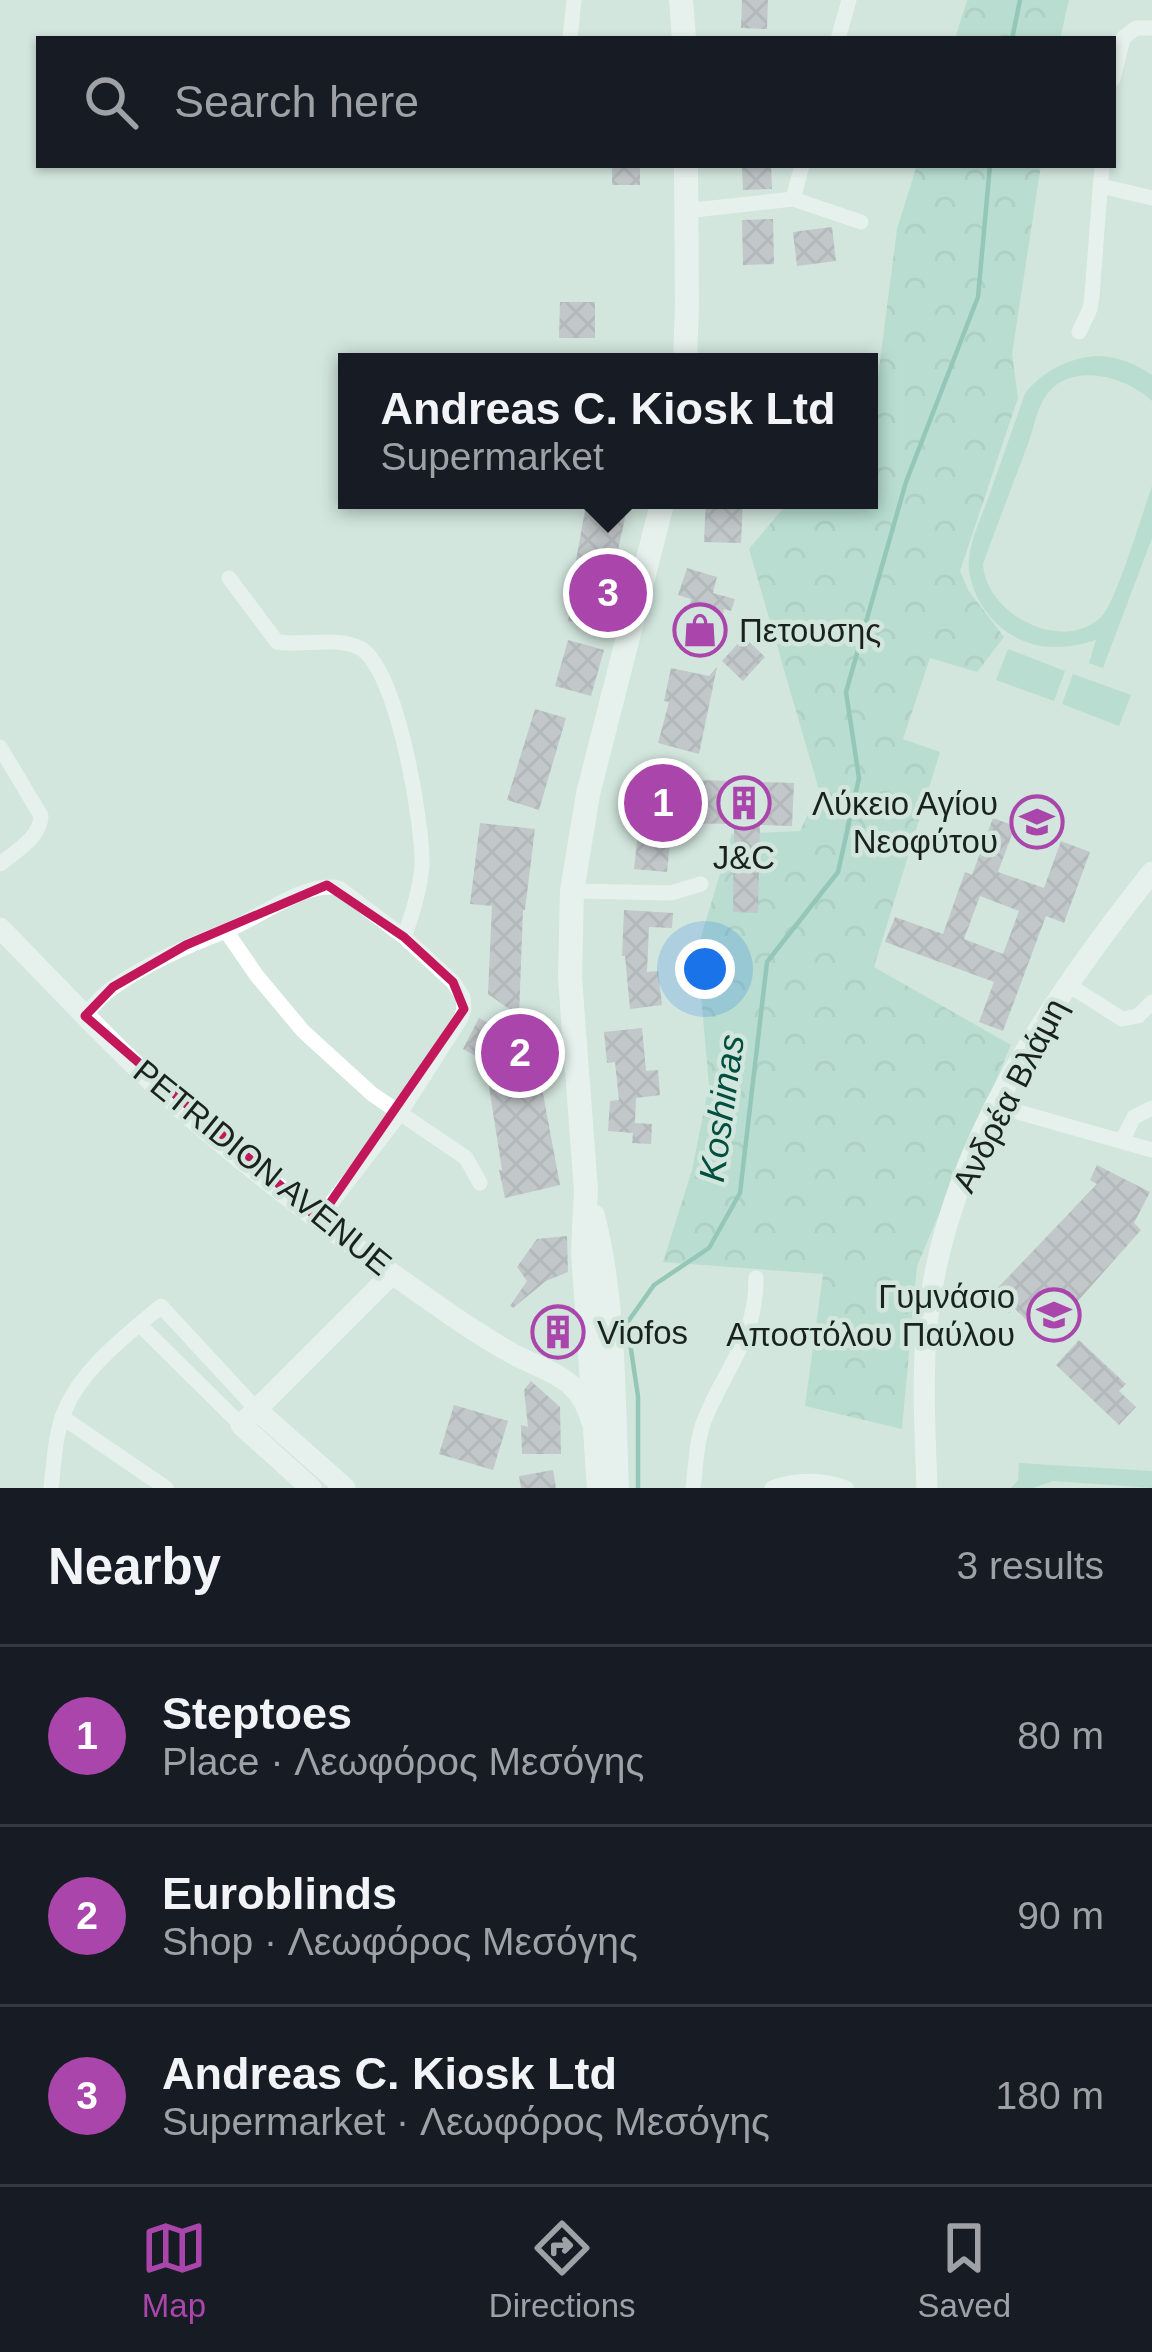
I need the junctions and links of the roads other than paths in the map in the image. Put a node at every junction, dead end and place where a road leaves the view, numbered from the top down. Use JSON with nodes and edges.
{"nodes":[{"id":1,"x":574,"y":0,"type":"edge"},
{"id":2,"x":681,"y":0,"type":"edge"},
{"id":3,"x":849,"y":0,"type":"edge"},
{"id":4,"x":1152,"y":28,"type":"edge"},
{"id":5,"x":570,"y":36,"type":"edge"},
{"id":6,"x":684,"y":36,"type":"edge"},
{"id":7,"x":839,"y":36,"type":"edge"},
{"id":8,"x":1116,"y":68,"type":"edge"},
{"id":9,"x":686,"y":168,"type":"edge"},
{"id":10,"x":801,"y":168,"type":"edge"},
{"id":11,"x":1102,"y":168,"type":"edge"},
{"id":12,"x":1101,"y":186,"type":"junction"},
{"id":13,"x":1152,"y":198,"type":"edge"},
{"id":14,"x":793,"y":199,"type":"junction"},
{"id":15,"x":685,"y":211,"type":"junction"},
{"id":16,"x":861,"y":222,"type":"dead end"},
{"id":17,"x":1079,"y":332,"type":"dead end"},
{"id":18,"x":685,"y":353,"type":"edge"},
{"id":19,"x":661,"y":509,"type":"edge"},
{"id":20,"x":229,"y":578,"type":"dead end"},
{"id":21,"x":0,"y":747,"type":"edge"},
{"id":22,"x":0,"y":864,"type":"edge"},
{"id":23,"x":1152,"y":872,"type":"edge"},
{"id":24,"x":701,"y":884,"type":"dead end"},
{"id":25,"x":572,"y":891,"type":"junction"},
{"id":26,"x":0,"y":928,"type":"edge"},
{"id":27,"x":226,"y":931,"type":"junction"},
{"id":28,"x":404,"y":937,"type":"junction"},
{"id":29,"x":1067,"y":984,"type":"junction"},
{"id":30,"x":1152,"y":1002,"type":"edge"},
{"id":31,"x":85,"y":1016,"type":"junction"},
{"id":32,"x":997,"y":1106,"type":"junction"},
{"id":33,"x":1152,"y":1108,"type":"edge"},
{"id":34,"x":399,"y":1115,"type":"junction"},
{"id":35,"x":1122,"y":1141,"type":"junction"},
{"id":36,"x":1152,"y":1150,"type":"edge"},
{"id":37,"x":480,"y":1183,"type":"dead end"},
{"id":38,"x":586,"y":1190,"type":"junction"},
{"id":39,"x":319,"y":1220,"type":"junction"},
{"id":40,"x":392,"y":1274,"type":"junction"},
{"id":41,"x":756,"y":1278,"type":"dead end"},
{"id":42,"x":140,"y":1324,"type":"junction"},
{"id":43,"x":589,"y":1338,"type":"junction"},
{"id":44,"x":553,"y":1370,"type":"junction"},
{"id":45,"x":62,"y":1417,"type":"junction"},
{"id":46,"x":249,"y":1417,"type":"junction"},
{"id":47,"x":596,"y":1447,"type":"junction"},
{"id":48,"x":51,"y":1488,"type":"edge"},
{"id":49,"x":166,"y":1488,"type":"edge"},
{"id":50,"x":311,"y":1488,"type":"edge"},
{"id":51,"x":345,"y":1488,"type":"edge"},
{"id":52,"x":598,"y":1488,"type":"edge"},
{"id":53,"x":617,"y":1488,"type":"edge"},
{"id":54,"x":693,"y":1488,"type":"edge"},
{"id":55,"x":772,"y":1488,"type":"edge"},
{"id":56,"x":846,"y":1488,"type":"edge"},
{"id":57,"x":927,"y":1488,"type":"edge"}],
"edges":[{"from":1,"to":5,"type":"street"},
{"from":2,"to":6,"type":"main road"},
{"from":3,"to":7,"type":"street"},
{"from":4,"to":8,"type":"street"},
{"from":9,"to":15,"type":"main road"},
{"from":10,"to":14,"type":"street"},
{"from":11,"to":12,"type":"street"},
{"from":12,"to":13,"type":"street"},
{"from":12,"to":17,"type":"street"},
{"from":14,"to":15,"type":"street"},
{"from":14,"to":16,"type":"street"},
{"from":15,"to":18,"type":"main road"},
{"from":19,"to":25,"type":"main road"},
{"from":20,"to":28,"type":"street"},
{"from":21,"to":22,"type":"street"},
{"from":23,"to":29,"type":"street","name":"Ανδρέα Βλάμη"},
{"from":24,"to":25,"type":"street"},
{"from":25,"to":38,"type":"main road"},
{"from":26,"to":31,"type":"street","name":"PETRIDION AVENUE"},
{"from":27,"to":28,"type":"street"},
{"from":27,"to":31,"type":"street"},
{"from":27,"to":34,"type":"street"},
{"from":28,"to":34,"type":"street"},
{"from":29,"to":30,"type":"street"},
{"from":29,"to":32,"type":"street","name":"Ανδρέα Βλάμη"},
{"from":31,"to":39,"type":"street","name":"PETRIDION AVENUE"},
{"from":32,"to":35,"type":"street"},
{"from":32,"to":57,"type":"street","name":"Ανδρέα Βλάμη"},
{"from":33,"to":35,"type":"street"},
{"from":34,"to":37,"type":"street"},
{"from":34,"to":39,"type":"street"},
{"from":35,"to":36,"type":"street"},
{"from":38,"to":43,"type":"main road"},
{"from":38,"to":53,"type":"main road"},
{"from":39,"to":40,"type":"street","name":"PETRIDION AVENUE"},
{"from":40,"to":44,"type":"street","name":"PETRIDION AVENUE"},
{"from":40,"to":46,"type":"street"},
{"from":41,"to":54,"type":"street"},
{"from":42,"to":45,"type":"street"},
{"from":42,"to":46,"type":"street"},
{"from":42,"to":46,"type":"street"},
{"from":43,"to":44,"type":"street"},
{"from":43,"to":47,"type":"main road"},
{"from":44,"to":47,"type":"street","name":"PETRIDION AVENUE"},
{"from":45,"to":48,"type":"street"},
{"from":45,"to":49,"type":"street"},
{"from":46,"to":50,"type":"street"},
{"from":46,"to":51,"type":"street"},
{"from":47,"to":52,"type":"main road"},
{"from":55,"to":56,"type":"street"}]}
